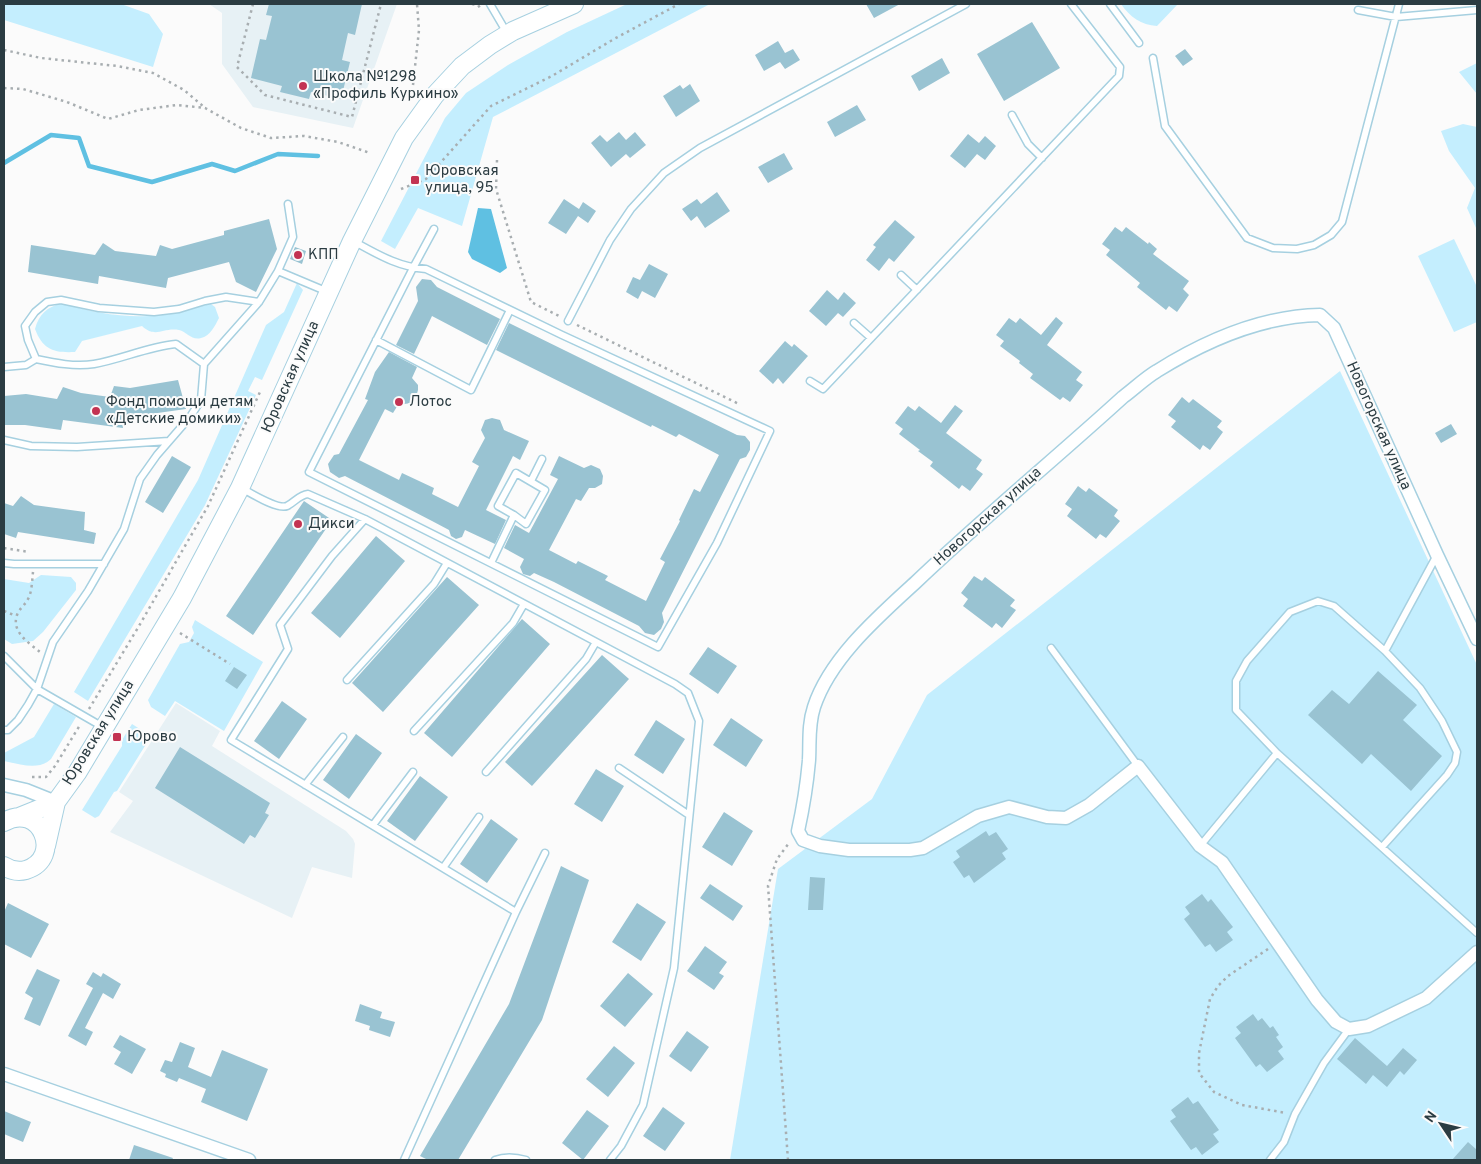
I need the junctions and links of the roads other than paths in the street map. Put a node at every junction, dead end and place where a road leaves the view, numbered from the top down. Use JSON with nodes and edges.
{"nodes":[{"id":1,"x":490,"y":4,"type":"edge"},
{"id":2,"x":574,"y":4,"type":"edge"},
{"id":3,"x":966,"y":4,"type":"edge"},
{"id":4,"x":1072,"y":4,"type":"edge"},
{"id":5,"x":1110,"y":4,"type":"edge"},
{"id":6,"x":1399,"y":4,"type":"edge"},
{"id":7,"x":1358,"y":10,"type":"dead end"},
{"id":8,"x":1477,"y":10,"type":"edge"},
{"id":9,"x":1396,"y":17,"type":"junction"},
{"id":10,"x":508,"y":34,"type":"junction"},
{"id":11,"x":1139,"y":43,"type":"dead end"},
{"id":12,"x":1152,"y":58,"type":"dead end"},
{"id":13,"x":1012,"y":115,"type":"dead end"},
{"id":14,"x":1042,"y":158,"type":"junction"},
{"id":15,"x":288,"y":204,"type":"dead end"},
{"id":16,"x":434,"y":229,"type":"dead end"},
{"id":17,"x":352,"y":241,"type":"junction"},
{"id":18,"x":413,"y":268,"type":"junction"},
{"id":19,"x":278,"y":271,"type":"junction"},
{"id":20,"x":901,"y":276,"type":"dead end"},
{"id":21,"x":917,"y":290,"type":"junction"},
{"id":22,"x":329,"y":293,"type":"junction"},
{"id":23,"x":259,"y":302,"type":"junction"},
{"id":24,"x":510,"y":310,"type":"junction"},
{"id":25,"x":568,"y":321,"type":"road end"},
{"id":26,"x":854,"y":322,"type":"dead end"},
{"id":27,"x":871,"y":338,"type":"junction"},
{"id":28,"x":376,"y":340,"type":"junction"},
{"id":29,"x":36,"y":359,"type":"junction"},
{"id":30,"x":204,"y":364,"type":"junction"},
{"id":31,"x":4,"y":367,"type":"edge"},
{"id":32,"x":810,"y":381,"type":"dead end"},
{"id":33,"x":4,"y":440,"type":"edge"},
{"id":34,"x":169,"y":441,"type":"junction"},
{"id":35,"x":542,"y":459,"type":"dead end"},
{"id":36,"x":530,"y":481,"type":"junction"},
{"id":37,"x":240,"y":488,"type":"junction"},
{"id":38,"x":514,"y":515,"type":"junction"},
{"id":39,"x":365,"y":519,"type":"junction"},
{"id":40,"x":1436,"y":555,"type":"junction"},
{"id":41,"x":4,"y":563,"type":"edge"},
{"id":42,"x":447,"y":563,"type":"junction"},
{"id":43,"x":490,"y":563,"type":"junction"},
{"id":44,"x":104,"y":564,"type":"junction"},
{"id":45,"x":524,"y":604,"type":"junction"},
{"id":46,"x":1477,"y":639,"type":"edge"},
{"id":47,"x":596,"y":642,"type":"junction"},
{"id":48,"x":1051,"y":648,"type":"dead end"},
{"id":49,"x":1385,"y":651,"type":"junction"},
{"id":50,"x":4,"y":656,"type":"edge"},
{"id":51,"x":347,"y":680,"type":"dead end"},
{"id":52,"x":37,"y":689,"type":"junction"},
{"id":53,"x":104,"y":727,"type":"junction"},
{"id":54,"x":4,"y":730,"type":"edge"},
{"id":55,"x":414,"y":731,"type":"dead end"},
{"id":56,"x":343,"y":738,"type":"dead end"},
{"id":57,"x":1277,"y":753,"type":"junction"},
{"id":58,"x":1138,"y":766,"type":"junction"},
{"id":59,"x":619,"y":768,"type":"dead end"},
{"id":60,"x":413,"y":772,"type":"dead end"},
{"id":61,"x":486,"y":772,"type":"dead end"},
{"id":62,"x":4,"y":785,"type":"edge"},
{"id":63,"x":305,"y":785,"type":"junction"},
{"id":64,"x":56,"y":802,"type":"junction"},
{"id":65,"x":690,"y":815,"type":"junction"},
{"id":66,"x":479,"y":816,"type":"dead end"},
{"id":67,"x":11,"y":819,"type":"edge"},
{"id":68,"x":372,"y":825,"type":"junction"},
{"id":69,"x":46,"y":846,"type":"junction"},
{"id":70,"x":1200,"y":846,"type":"junction"},
{"id":71,"x":1382,"y":846,"type":"junction"},
{"id":72,"x":545,"y":853,"type":"dead end"},
{"id":73,"x":4,"y":866,"type":"edge"},
{"id":74,"x":443,"y":868,"type":"junction"},
{"id":75,"x":516,"y":912,"type":"junction"},
{"id":76,"x":1477,"y":933,"type":"edge"},
{"id":77,"x":1477,"y":952,"type":"edge"},
{"id":78,"x":1349,"y":1029,"type":"junction"},
{"id":79,"x":4,"y":1074,"type":"edge"},
{"id":80,"x":249,"y":1160,"type":"edge"},
{"id":81,"x":404,"y":1160,"type":"edge"},
{"id":82,"x":495,"y":1160,"type":"edge"},
{"id":83,"x":526,"y":1160,"type":"edge"},
{"id":84,"x":610,"y":1160,"type":"edge"},
{"id":85,"x":1270,"y":1160,"type":"edge"}],
"edges":[{"from":1,"to":10,"type":"lane"},
{"from":2,"to":10,"type":"street","name":"Юровская улица"},
{"from":3,"to":25,"type":"lane"},
{"from":4,"to":14,"type":"lane"},
{"from":5,"to":11,"type":"lane"},
{"from":6,"to":9,"type":"lane"},
{"from":7,"to":9,"type":"lane"},
{"from":8,"to":9,"type":"lane"},
{"from":9,"to":12,"type":"lane"},
{"from":10,"to":17,"type":"street","name":"Юровская улица"},
{"from":13,"to":14,"type":"lane"},
{"from":14,"to":21,"type":"lane"},
{"from":15,"to":19,"type":"lane"},
{"from":16,"to":18,"type":"lane"},
{"from":17,"to":18,"type":"lane"},
{"from":17,"to":22,"type":"street","name":"Юровская улица"},
{"from":18,"to":24,"type":"lane"},
{"from":18,"to":28,"type":"lane"},
{"from":19,"to":22,"type":"lane"},
{"from":19,"to":23,"type":"lane"},
{"from":20,"to":21,"type":"lane"},
{"from":21,"to":27,"type":"lane"},
{"from":22,"to":37,"type":"street","name":"Юровская улица"},
{"from":23,"to":29,"type":"lane"},
{"from":23,"to":30,"type":"lane"},
{"from":24,"to":28,"type":"lane"},
{"from":24,"to":43,"type":"lane"},
{"from":26,"to":27,"type":"lane"},
{"from":27,"to":32,"type":"lane"},
{"from":28,"to":43,"type":"lane"},
{"from":29,"to":30,"type":"lane"},
{"from":29,"to":31,"type":"lane"},
{"from":30,"to":34,"type":"lane"},
{"from":33,"to":34,"type":"lane"},
{"from":34,"to":44,"type":"lane"},
{"from":35,"to":36,"type":"lane"},
{"from":36,"to":38,"type":"lane"},
{"from":36,"to":38,"type":"lane"},
{"from":37,"to":39,"type":"lane"},
{"from":37,"to":53,"type":"street","name":"Юровская улица"},
{"from":38,"to":43,"type":"lane"},
{"from":39,"to":42,"type":"lane"},
{"from":39,"to":63,"type":"lane"},
{"from":40,"to":46,"type":"street","name":"Новогорская улица"},
{"from":40,"to":49,"type":"lane"},
{"from":40,"to":58,"type":"street","name":"Новогорская улица"},
{"from":41,"to":44,"type":"lane"},
{"from":42,"to":45,"type":"lane"},
{"from":42,"to":51,"type":"lane"},
{"from":44,"to":52,"type":"lane"},
{"from":45,"to":47,"type":"lane"},
{"from":45,"to":55,"type":"lane"},
{"from":47,"to":61,"type":"lane"},
{"from":47,"to":65,"type":"lane"},
{"from":48,"to":58,"type":"lane"},
{"from":49,"to":57,"type":"lane"},
{"from":49,"to":71,"type":"lane"},
{"from":50,"to":52,"type":"lane"},
{"from":52,"to":53,"type":"lane"},
{"from":52,"to":54,"type":"lane"},
{"from":53,"to":64,"type":"street","name":"Юровская улица"},
{"from":56,"to":63,"type":"lane"},
{"from":57,"to":70,"type":"lane"},
{"from":57,"to":71,"type":"lane"},
{"from":58,"to":70,"type":"street"},
{"from":59,"to":65,"type":"lane"},
{"from":60,"to":68,"type":"lane"},
{"from":62,"to":64,"type":"street"},
{"from":63,"to":68,"type":"lane"},
{"from":64,"to":67,"type":"street","name":"Юровская улица"},
{"from":64,"to":69,"type":"street","name":"Юровская улица"},
{"from":65,"to":84,"type":"lane"},
{"from":66,"to":74,"type":"lane"},
{"from":67,"to":69,"type":"street"},
{"from":68,"to":74,"type":"lane"},
{"from":69,"to":73,"type":"street","name":"Юровская улица"},
{"from":70,"to":78,"type":"street"},
{"from":71,"to":76,"type":"lane"},
{"from":72,"to":75,"type":"lane"},
{"from":74,"to":75,"type":"lane"},
{"from":75,"to":81,"type":"lane"},
{"from":77,"to":78,"type":"street"},
{"from":78,"to":85,"type":"lane"},
{"from":79,"to":80,"type":"street"},
{"from":82,"to":83,"type":"lane"}]}
